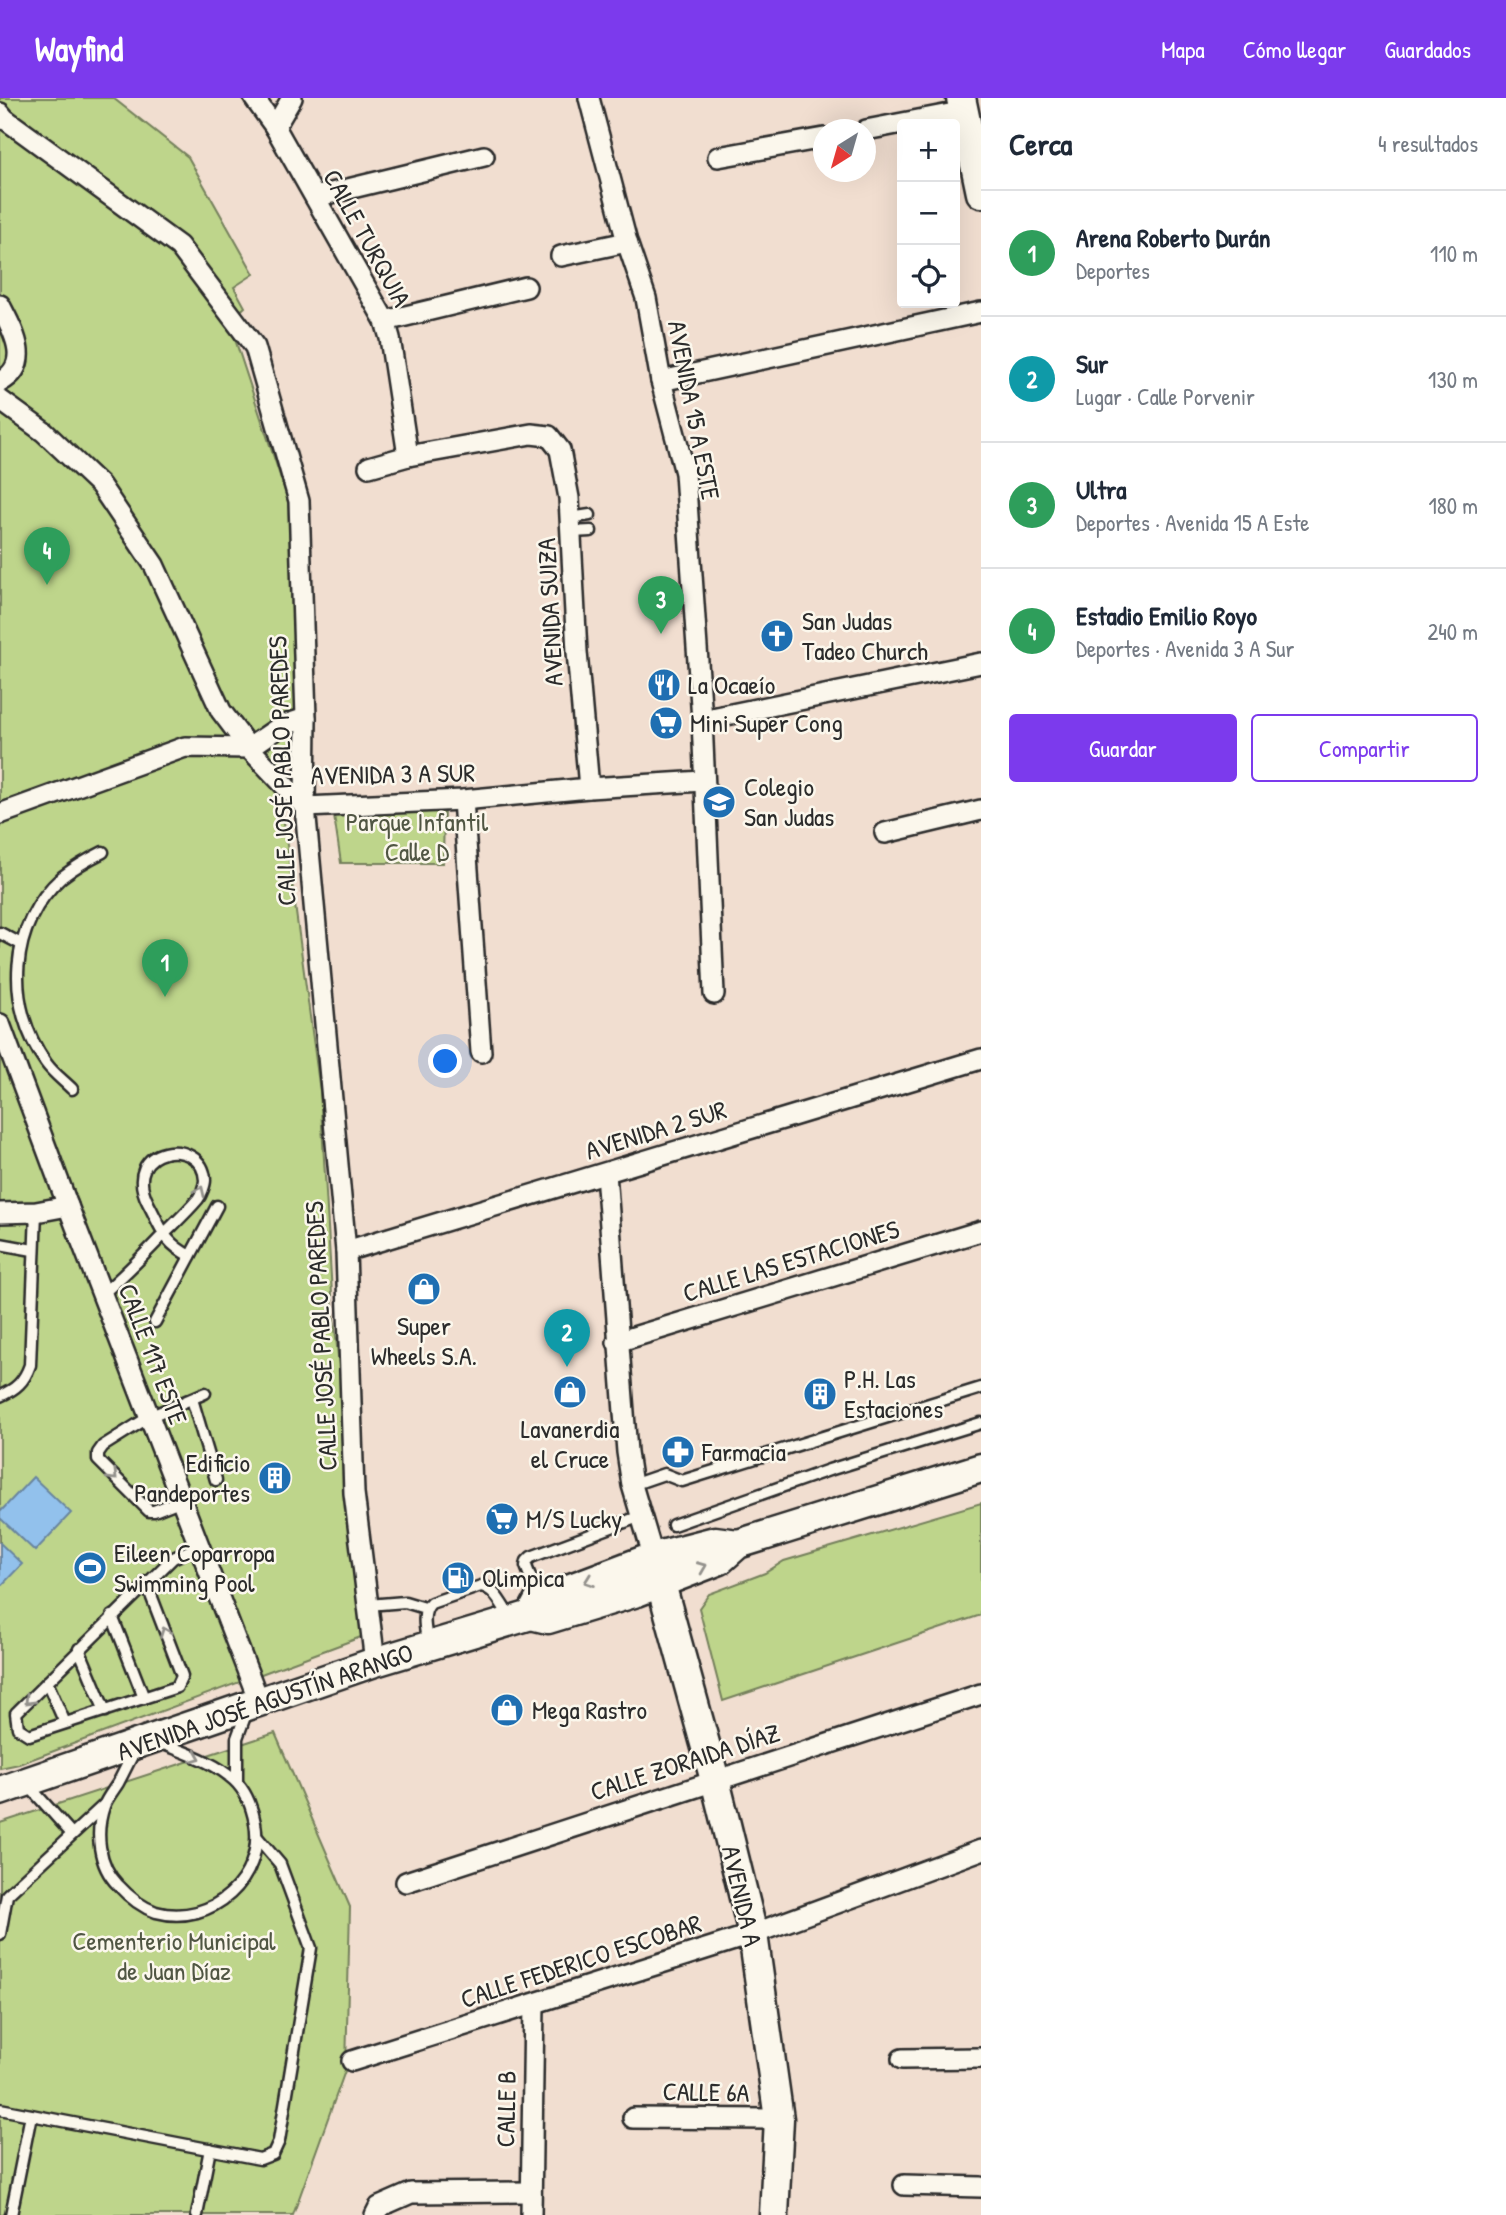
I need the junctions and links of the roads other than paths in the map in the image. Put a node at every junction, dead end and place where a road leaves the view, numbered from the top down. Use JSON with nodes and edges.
{"nodes":[{"id":1,"x":254,"y":98,"type":"edge"},
{"id":2,"x":292,"y":98,"type":"edge"},
{"id":3,"x":589,"y":98,"type":"edge"},
{"id":4,"x":963,"y":105,"type":"edge"},
{"id":5,"x":3,"y":116,"type":"edge"},
{"id":6,"x":275,"y":127,"type":"junction"},
{"id":7,"x":876,"y":127,"type":"edge"},
{"id":8,"x":813,"y":140,"type":"edge"},
{"id":9,"x":484,"y":156,"type":"dead end"},
{"id":10,"x":718,"y":158,"type":"dead end"},
{"id":11,"x":981,"y":193,"type":"edge"},
{"id":12,"x":314,"y":197,"type":"junction"},
{"id":13,"x":627,"y":243,"type":"junction"},
{"id":14,"x":561,"y":256,"type":"dead end"},
{"id":15,"x":526,"y":287,"type":"dead end"},
{"id":16,"x":0,"y":305,"type":"edge"},
{"id":17,"x":981,"y":312,"type":"edge"},
{"id":18,"x":385,"y":321,"type":"junction"},
{"id":19,"x":662,"y":381,"type":"junction"},
{"id":20,"x":0,"y":382,"type":"edge"},
{"id":21,"x":0,"y":400,"type":"edge"},
{"id":22,"x":408,"y":456,"type":"junction"},
{"id":23,"x":369,"y":467,"type":"dead end"},
{"id":24,"x":590,"y":515,"type":"dead end"},
{"id":25,"x":571,"y":525,"type":"junction"},
{"id":26,"x":591,"y":531,"type":"dead end"},
{"id":27,"x":981,"y":663,"type":"edge"},
{"id":28,"x":306,"y":718,"type":"junction"},
{"id":29,"x":702,"y":720,"type":"junction"},
{"id":30,"x":249,"y":748,"type":"junction"},
{"id":31,"x":703,"y":781,"type":"junction"},
{"id":32,"x":589,"y":788,"type":"junction"},
{"id":33,"x":463,"y":800,"type":"junction"},
{"id":34,"x":304,"y":807,"type":"junction"},
{"id":35,"x":981,"y":810,"type":"edge"},
{"id":36,"x":0,"y":814,"type":"edge"},
{"id":37,"x":885,"y":833,"type":"dead end"},
{"id":38,"x":103,"y":852,"type":"dead end"},
{"id":39,"x":0,"y":933,"type":"edge"},
{"id":40,"x":21,"y":944,"type":"junction"},
{"id":41,"x":714,"y":994,"type":"dead end"},
{"id":42,"x":0,"y":1024,"type":"edge"},
{"id":43,"x":481,"y":1052,"type":"dead end"},
{"id":44,"x":981,"y":1059,"type":"edge"},
{"id":45,"x":72,"y":1090,"type":"dead end"},
{"id":46,"x":606,"y":1173,"type":"junction"},
{"id":47,"x":68,"y":1206,"type":"junction"},
{"id":48,"x":218,"y":1206,"type":"dead end"},
{"id":49,"x":36,"y":1212,"type":"junction"},
{"id":50,"x":0,"y":1213,"type":"edge"},
{"id":51,"x":981,"y":1219,"type":"edge"},
{"id":52,"x":981,"y":1230,"type":"edge"},
{"id":53,"x":164,"y":1234,"type":"junction"},
{"id":54,"x":0,"y":1244,"type":"edge"},
{"id":55,"x":33,"y":1250,"type":"junction"},
{"id":56,"x":346,"y":1251,"type":"junction"},
{"id":57,"x":191,"y":1256,"type":"junction"},
{"id":58,"x":101,"y":1294,"type":"junction"},
{"id":59,"x":155,"y":1322,"type":"dead end"},
{"id":60,"x":617,"y":1342,"type":"junction"},
{"id":61,"x":981,"y":1388,"type":"edge"},
{"id":62,"x":205,"y":1393,"type":"dead end"},
{"id":63,"x":0,"y":1396,"type":"edge"},
{"id":64,"x":192,"y":1399,"type":"junction"},
{"id":65,"x":149,"y":1417,"type":"junction"},
{"id":66,"x":981,"y":1423,"type":"edge"},
{"id":67,"x":981,"y":1468,"type":"edge"},
{"id":68,"x":216,"y":1480,"type":"dead end"},
{"id":69,"x":632,"y":1485,"type":"junction"},
{"id":70,"x":182,"y":1500,"type":"junction"},
{"id":71,"x":641,"y":1517,"type":"junction"},
{"id":72,"x":673,"y":1525,"type":"dead end"},
{"id":73,"x":200,"y":1546,"type":"junction"},
{"id":74,"x":657,"y":1570,"type":"junction"},
{"id":75,"x":146,"y":1582,"type":"junction"},
{"id":76,"x":368,"y":1605,"type":"junction"},
{"id":77,"x":425,"y":1608,"type":"junction"},
{"id":78,"x":527,"y":1612,"type":"junction"},
{"id":79,"x":112,"y":1616,"type":"junction"},
{"id":80,"x":428,"y":1647,"type":"junction"},
{"id":81,"x":79,"y":1649,"type":"junction"},
{"id":82,"x":375,"y":1662,"type":"junction"},
{"id":83,"x":47,"y":1682,"type":"junction"},
{"id":84,"x":981,"y":1694,"type":"edge"},
{"id":85,"x":144,"y":1698,"type":"junction"},
{"id":86,"x":254,"y":1703,"type":"junction"},
{"id":87,"x":105,"y":1711,"type":"junction"},
{"id":88,"x":65,"y":1723,"type":"junction"},
{"id":89,"x":145,"y":1741,"type":"junction"},
{"id":90,"x":715,"y":1780,"type":"junction"},
{"id":91,"x":237,"y":1782,"type":"junction"},
{"id":92,"x":13,"y":1787,"type":"edge"},
{"id":93,"x":104,"y":1804,"type":"junction"},
{"id":94,"x":71,"y":1833,"type":"junction"},
{"id":95,"x":257,"y":1837,"type":"junction"},
{"id":96,"x":981,"y":1850,"type":"edge"},
{"id":97,"x":406,"y":1882,"type":"dead end"},
{"id":98,"x":0,"y":1934,"type":"edge"},
{"id":99,"x":753,"y":1934,"type":"junction"},
{"id":100,"x":534,"y":2004,"type":"junction"},
{"id":101,"x":981,"y":2058,"type":"edge"},
{"id":102,"x":902,"y":2059,"type":"dead end"},
{"id":103,"x":352,"y":2061,"type":"dead end"},
{"id":104,"x":0,"y":2109,"type":"edge"},
{"id":105,"x":30,"y":2115,"type":"junction"},
{"id":106,"x":633,"y":2118,"type":"dead end"},
{"id":107,"x":779,"y":2119,"type":"junction"},
{"id":108,"x":210,"y":2149,"type":"junction"},
{"id":109,"x":904,"y":2185,"type":"dead end"},
{"id":110,"x":981,"y":2187,"type":"edge"},
{"id":111,"x":531,"y":2192,"type":"junction"},
{"id":112,"x":11,"y":2215,"type":"edge"},
{"id":113,"x":197,"y":2215,"type":"edge"},
{"id":114,"x":375,"y":2215,"type":"edge"},
{"id":115,"x":531,"y":2215,"type":"edge"},
{"id":116,"x":774,"y":2215,"type":"edge"}],
"edges":[{"from":1,"to":6,"type":"street","name":"CALLE TURQUIA"},
{"from":2,"to":6,"type":"street"},
{"from":3,"to":13,"type":"street","name":"AVENIDA 15 A ESTE"},
{"from":4,"to":7,"type":"street"},
{"from":4,"to":11,"type":"main road"},
{"from":5,"to":28,"type":"street","name":"CALLE JOSÉ PABLO PAREDES"},
{"from":6,"to":12,"type":"street","name":"CALLE TURQUIA"},
{"from":8,"to":10,"type":"street"},
{"from":9,"to":12,"type":"street"},
{"from":12,"to":18,"type":"street","name":"CALLE TURQUIA"},
{"from":13,"to":14,"type":"street"},
{"from":13,"to":19,"type":"street","name":"AVENIDA 15 A ESTE"},
{"from":15,"to":18,"type":"street"},
{"from":16,"to":20,"type":"street"},
{"from":17,"to":19,"type":"street"},
{"from":18,"to":22,"type":"street","name":"CALLE TURQUIA"},
{"from":19,"to":29,"type":"street","name":"AVENIDA 15 A ESTE"},
{"from":21,"to":30,"type":"street","name":"AVENIDA 3 A SUR"},
{"from":22,"to":23,"type":"street"},
{"from":22,"to":25,"type":"street","name":"AVENIDA SUIZA"},
{"from":24,"to":25,"type":"lane"},
{"from":25,"to":26,"type":"lane"},
{"from":25,"to":32,"type":"street","name":"AVENIDA SUIZA"},
{"from":27,"to":29,"type":"street"},
{"from":28,"to":30,"type":"street"},
{"from":28,"to":34,"type":"street","name":"CALLE JOSÉ PABLO PAREDES"},
{"from":29,"to":31,"type":"street","name":"AVENIDA 15 A ESTE"},
{"from":30,"to":34,"type":"street","name":"AVENIDA 3 A SUR"},
{"from":30,"to":36,"type":"street"},
{"from":31,"to":32,"type":"street","name":"AVENIDA 3 A SUR"},
{"from":31,"to":41,"type":"street","name":"AVENIDA 15 A ESTE"},
{"from":32,"to":33,"type":"street","name":"AVENIDA 3 A SUR"},
{"from":33,"to":34,"type":"street","name":"AVENIDA 3 A SUR"},
{"from":33,"to":43,"type":"street"},
{"from":34,"to":56,"type":"street","name":"CALLE JOSÉ PABLO PAREDES"},
{"from":35,"to":37,"type":"street"},
{"from":38,"to":40,"type":"lane"},
{"from":39,"to":40,"type":"lane"},
{"from":40,"to":45,"type":"lane"},
{"from":42,"to":47,"type":"street","name":"CALLE 117 ESTE"},
{"from":44,"to":46,"type":"street","name":"AVENIDA 2 SUR"},
{"from":46,"to":56,"type":"street","name":"AVENIDA 2 SUR"},
{"from":46,"to":60,"type":"street"},
{"from":47,"to":49,"type":"street"},
{"from":47,"to":58,"type":"street","name":"CALLE 117 ESTE"},
{"from":48,"to":57,"type":"lane"},
{"from":49,"to":50,"type":"street"},
{"from":49,"to":55,"type":"lane"},
{"from":51,"to":52,"type":"street"},
{"from":52,"to":60,"type":"street","name":"CALLE LAS ESTACIONES"},
{"from":53,"to":53,"type":"lane","one_way":true},
{"from":53,"to":57,"type":"lane"},
{"from":53,"to":58,"type":"lane"},
{"from":54,"to":55,"type":"lane"},
{"from":55,"to":63,"type":"lane"},
{"from":56,"to":76,"type":"street","name":"CALLE JOSÉ PABLO PAREDES"},
{"from":57,"to":59,"type":"lane"},
{"from":58,"to":65,"type":"street","name":"CALLE 117 ESTE"},
{"from":60,"to":69,"type":"street"},
{"from":61,"to":69,"type":"lane"},
{"from":62,"to":64,"type":"lane"},
{"from":64,"to":65,"type":"lane"},
{"from":64,"to":68,"type":"lane"},
{"from":65,"to":70,"type":"street","name":"CALLE 117 ESTE"},
{"from":65,"to":70,"type":"lane","one_way":true},
{"from":66,"to":72,"type":"lane"},
{"from":67,"to":74,"type":"main road","name":"AVENIDA JOSÉ AGUSTÍN ARANGO"},
{"from":69,"to":71,"type":"street"},
{"from":70,"to":73,"type":"street","name":"CALLE 117 ESTE"},
{"from":71,"to":74,"type":"street"},
{"from":71,"to":78,"type":"lane"},
{"from":73,"to":75,"type":"lane"},
{"from":73,"to":86,"type":"street","name":"CALLE 117 ESTE"},
{"from":74,"to":78,"type":"main road","name":"AVENIDA JOSÉ AGUSTÍN ARANGO"},
{"from":74,"to":90,"type":"main road","name":"AVENIDA A"},
{"from":75,"to":79,"type":"lane"},
{"from":85,"to":75,"type":"lane","one_way":true},
{"from":76,"to":77,"type":"lane"},
{"from":76,"to":82,"type":"street","name":"CALLE JOSÉ PABLO PAREDES"},
{"from":77,"to":78,"type":"lane"},
{"from":77,"to":80,"type":"lane"},
{"from":78,"to":80,"type":"main road","name":"AVENIDA JOSÉ AGUSTÍN ARANGO"},
{"from":79,"to":81,"type":"lane"},
{"from":79,"to":85,"type":"lane"},
{"from":80,"to":82,"type":"main road","name":"AVENIDA JOSÉ AGUSTÍN ARANGO"},
{"from":81,"to":83,"type":"lane"},
{"from":81,"to":87,"type":"lane"},
{"from":82,"to":86,"type":"main road","name":"AVENIDA JOSÉ AGUSTÍN ARANGO"},
{"from":83,"to":88,"type":"lane"},
{"from":83,"to":88,"type":"lane","one_way":true},
{"from":84,"to":90,"type":"street","name":"CALLE ZORAIDA DÍAZ"},
{"from":85,"to":87,"type":"lane"},
{"from":86,"to":89,"type":"main road","name":"AVENIDA JOSÉ AGUSTÍN ARANGO"},
{"from":86,"to":91,"type":"lane"},
{"from":87,"to":88,"type":"lane"},
{"from":89,"to":91,"type":"lane","one_way":true},
{"from":89,"to":92,"type":"main road","name":"AVENIDA JOSÉ AGUSTÍN ARANGO"},
{"from":89,"to":93,"type":"lane"},
{"from":90,"to":97,"type":"street","name":"CALLE ZORAIDA DÍAZ"},
{"from":90,"to":99,"type":"main road","name":"AVENIDA A"},
{"from":91,"to":95,"type":"lane"},
{"from":92,"to":94,"type":"lane"},
{"from":93,"to":94,"type":"lane"},
{"from":93,"to":95,"type":"lane"},
{"from":94,"to":98,"type":"lane"},
{"from":95,"to":108,"type":"lane"},
{"from":96,"to":99,"type":"street","name":"CALLE FEDERICO ESCOBAR"},
{"from":99,"to":100,"type":"street","name":"CALLE FEDERICO ESCOBAR"},
{"from":99,"to":107,"type":"main road","name":"AVENIDA A"},
{"from":100,"to":103,"type":"street","name":"CALLE FEDERICO ESCOBAR"},
{"from":100,"to":111,"type":"street","name":"CALLE B"},
{"from":101,"to":102,"type":"street"},
{"from":104,"to":105,"type":"lane"},
{"from":105,"to":108,"type":"lane"},
{"from":105,"to":112,"type":"lane"},
{"from":106,"to":107,"type":"street","name":"CALLE 6A"},
{"from":107,"to":116,"type":"main road","name":"AVENIDA A"},
{"from":108,"to":113,"type":"lane"},
{"from":109,"to":110,"type":"street"},
{"from":111,"to":114,"type":"street"},
{"from":111,"to":115,"type":"street","name":"CALLE B"}]}
